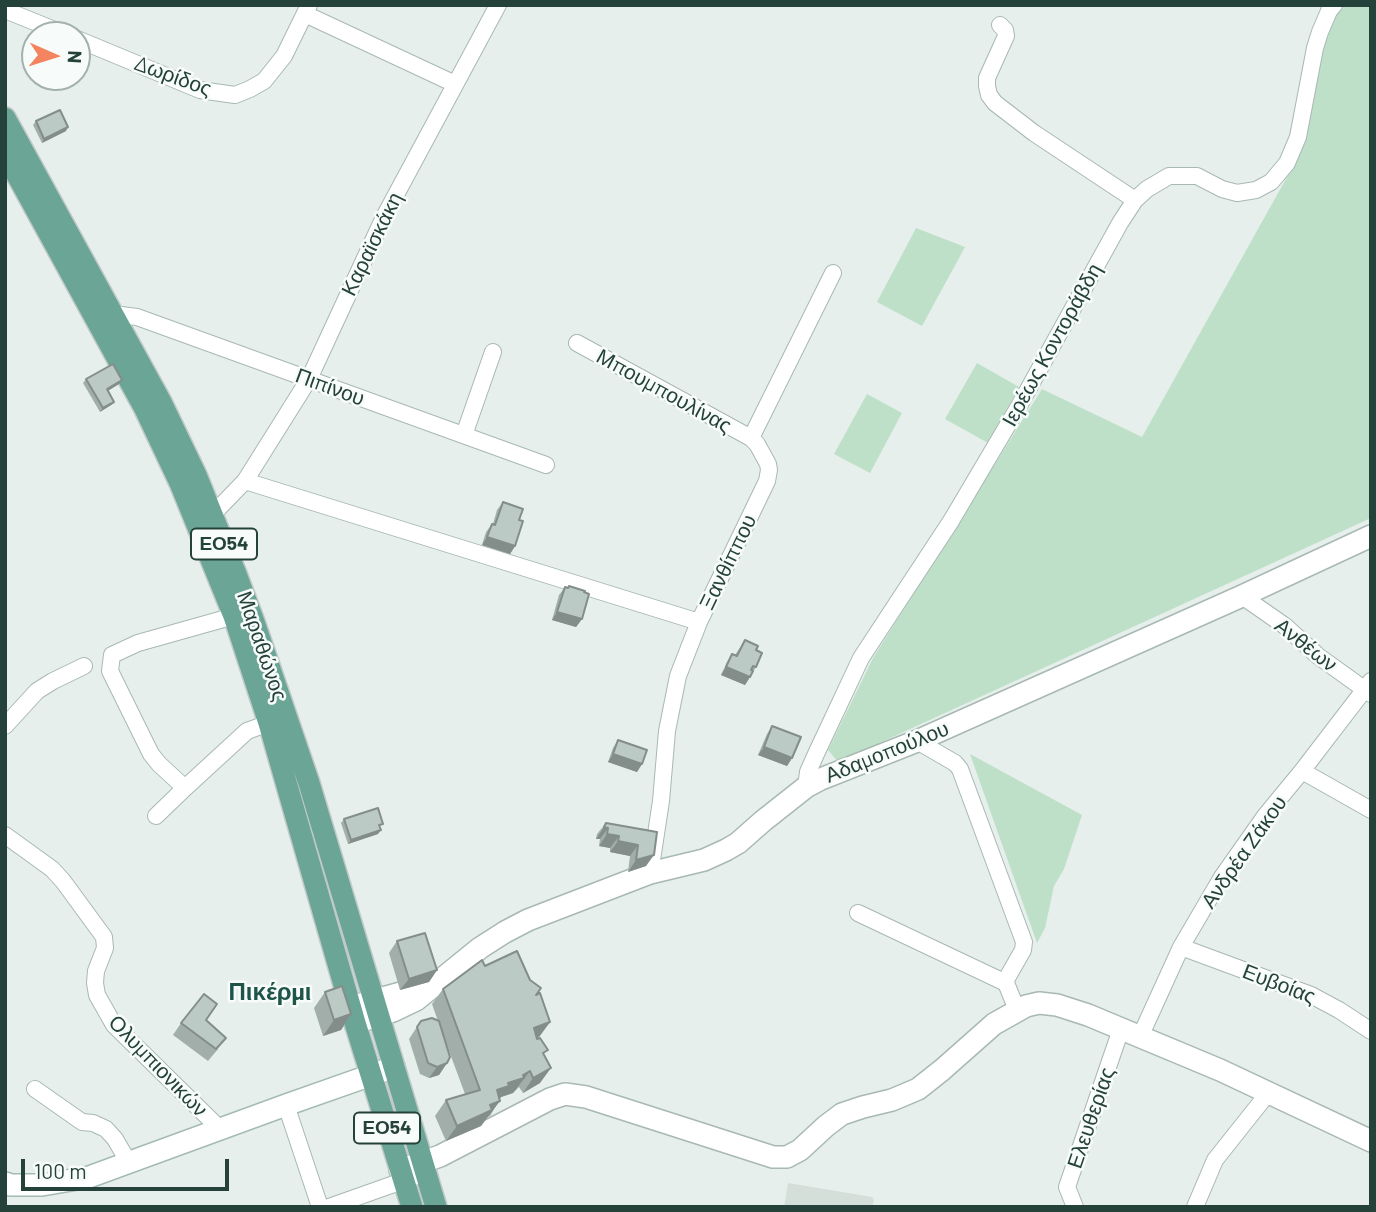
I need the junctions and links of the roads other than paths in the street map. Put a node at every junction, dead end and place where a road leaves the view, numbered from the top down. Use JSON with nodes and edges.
{"nodes":[{"id":1,"x":498,"y":5,"type":"edge"},
{"id":2,"x":1334,"y":5,"type":"edge"},
{"id":3,"x":5,"y":10,"type":"edge"},
{"id":4,"x":307,"y":10,"type":"edge"},
{"id":5,"x":32,"y":21,"type":"edge"},
{"id":6,"x":1000,"y":25,"type":"dead end"},
{"id":7,"x":91,"y":45,"type":"edge"},
{"id":8,"x":455,"y":84,"type":"junction"},
{"id":9,"x":5,"y":118,"type":"edge"},
{"id":10,"x":5,"y":153,"type":"edge"},
{"id":11,"x":1135,"y":200,"type":"junction"},
{"id":12,"x":833,"y":273,"type":"dead end"},
{"id":13,"x":113,"y":314,"type":"junction"},
{"id":14,"x":577,"y":343,"type":"dead end"},
{"id":15,"x":493,"y":352,"type":"dead end"},
{"id":16,"x":309,"y":379,"type":"junction"},
{"id":17,"x":464,"y":435,"type":"junction"},
{"id":18,"x":751,"y":438,"type":"junction"},
{"id":19,"x":546,"y":465,"type":"dead end"},
{"id":20,"x":245,"y":481,"type":"junction"},
{"id":21,"x":212,"y":515,"type":"junction"},
{"id":22,"x":1371,"y":536,"type":"edge"},
{"id":23,"x":1242,"y":596,"type":"junction"},
{"id":24,"x":234,"y":616,"type":"junction"},
{"id":25,"x":699,"y":622,"type":"junction"},
{"id":26,"x":84,"y":666,"type":"dead end"},
{"id":27,"x":1368,"y":688,"type":"edge"},
{"id":28,"x":269,"y":723,"type":"junction"},
{"id":29,"x":5,"y":726,"type":"edge"},
{"id":30,"x":917,"y":741,"type":"junction"},
{"id":31,"x":1303,"y":771,"type":"junction"},
{"id":32,"x":806,"y":787,"type":"junction"},
{"id":33,"x":185,"y":788,"type":"junction"},
{"id":34,"x":1371,"y":810,"type":"edge"},
{"id":35,"x":156,"y":816,"type":"dead end"},
{"id":36,"x":5,"y":835,"type":"edge"},
{"id":37,"x":650,"y":873,"type":"junction"},
{"id":38,"x":858,"y":913,"type":"dead end"},
{"id":39,"x":1181,"y":947,"type":"junction"},
{"id":40,"x":1006,"y":983,"type":"junction"},
{"id":41,"x":376,"y":1008,"type":"junction"},
{"id":42,"x":1017,"y":1010,"type":"junction"},
{"id":43,"x":353,"y":1015,"type":"junction"},
{"id":44,"x":1371,"y":1031,"type":"edge"},
{"id":45,"x":1130,"y":1033,"type":"junction"},
{"id":46,"x":394,"y":1067,"type":"junction"},
{"id":47,"x":371,"y":1075,"type":"junction"},
{"id":48,"x":35,"y":1089,"type":"dead end"},
{"id":49,"x":1269,"y":1092,"type":"junction"},
{"id":50,"x":286,"y":1105,"type":"junction"},
{"id":51,"x":220,"y":1129,"type":"junction"},
{"id":52,"x":1371,"y":1141,"type":"edge"},
{"id":53,"x":129,"y":1163,"type":"junction"},
{"id":54,"x":424,"y":1167,"type":"junction"},
{"id":55,"x":402,"y":1175,"type":"junction"},
{"id":56,"x":7,"y":1187,"type":"edge"},
{"id":57,"x":320,"y":1207,"type":"edge"},
{"id":58,"x":329,"y":1207,"type":"edge"},
{"id":59,"x":412,"y":1207,"type":"edge"},
{"id":60,"x":436,"y":1207,"type":"edge"},
{"id":61,"x":1075,"y":1207,"type":"edge"},
{"id":62,"x":1195,"y":1207,"type":"edge"}],
"edges":[{"from":1,"to":8,"type":"street","name":"Καραϊσκάκη"},
{"from":2,"to":11,"type":"street","name":"Ιερέως Κοντοράβδη"},
{"from":3,"to":5,"type":"street"},
{"from":4,"to":7,"type":"street","name":"Δωρίδος"},
{"from":4,"to":8,"type":"street"},
{"from":6,"to":11,"type":"street"},
{"from":8,"to":16,"type":"street","name":"Καραϊσκάκη"},
{"from":9,"to":13,"type":"main road","name":"Μαραθώνος","number":"ΕΟ54"},
{"from":10,"to":24,"type":"main road","name":"Μαραθώνος","number":"ΕΟ54"},
{"from":11,"to":32,"type":"street","name":"Ιερέως Κοντοράβδη"},
{"from":12,"to":18,"type":"street"},
{"from":13,"to":16,"type":"street","name":"Πιπίνου"},
{"from":13,"to":21,"type":"main road","name":"Μαραθώνος","number":"ΕΟ54"},
{"from":14,"to":18,"type":"street","name":"Μπουμπουλίνας"},
{"from":15,"to":17,"type":"street"},
{"from":16,"to":17,"type":"street","name":"Πιπίνου"},
{"from":16,"to":20,"type":"street","name":"Καραϊσκάκη"},
{"from":17,"to":19,"type":"street","name":"Πιπίνου"},
{"from":18,"to":25,"type":"street","name":"Ξανθίππου"},
{"from":20,"to":21,"type":"street","name":"Καραϊσκάκη"},
{"from":20,"to":25,"type":"street"},
{"from":21,"to":41,"type":"main road","name":"Μαραθώνος","number":"ΕΟ54"},
{"from":22,"to":23,"type":"street","name":"Αδαμοπούλου"},
{"from":23,"to":27,"type":"street","name":"Ανθέων"},
{"from":23,"to":30,"type":"street","name":"Αδαμοπούλου"},
{"from":24,"to":28,"type":"main road","name":"Μαραθώνος","number":"ΕΟ54"},
{"from":24,"to":33,"type":"street"},
{"from":25,"to":37,"type":"street","name":"Ξανθίππου"},
{"from":26,"to":29,"type":"street"},
{"from":27,"to":31,"type":"street","name":"Ανδρέα Ζάκου"},
{"from":28,"to":33,"type":"street"},
{"from":28,"to":43,"type":"main road","name":"Μαραθώνος","number":"ΕΟ54"},
{"from":30,"to":32,"type":"street","name":"Αδαμοπούλου"},
{"from":30,"to":40,"type":"street"},
{"from":31,"to":34,"type":"street"},
{"from":31,"to":39,"type":"street","name":"Ανδρέα Ζάκου"},
{"from":32,"to":37,"type":"street","name":"Αδαμοπούλου"},
{"from":33,"to":35,"type":"street"},
{"from":36,"to":51,"type":"street","name":"Ολυμπιονικών"},
{"from":37,"to":41,"type":"street","name":"Αδαμοπούλου"},
{"from":38,"to":40,"type":"street"},
{"from":39,"to":44,"type":"street","name":"Ευβοίας"},
{"from":39,"to":45,"type":"street","name":"Ανδρέα Ζάκου"},
{"from":40,"to":42,"type":"street"},
{"from":41,"to":43,"type":"street","name":"Αδαμοπούλου"},
{"from":41,"to":46,"type":"main road","name":"Μαραθώνος","number":"ΕΟ54"},
{"from":42,"to":45,"type":"street"},
{"from":42,"to":54,"type":"street"},
{"from":43,"to":47,"type":"main road","name":"Μαραθώνος","number":"ΕΟ54"},
{"from":45,"to":49,"type":"street"},
{"from":45,"to":61,"type":"street","name":"Ελευθερίας"},
{"from":46,"to":47,"type":"street"},
{"from":46,"to":54,"type":"main road","name":"Μαραθώνος","number":"ΕΟ54"},
{"from":47,"to":50,"type":"street"},
{"from":47,"to":55,"type":"main road","name":"Μαραθώνος","number":"ΕΟ54"},
{"from":48,"to":53,"type":"street"},
{"from":49,"to":52,"type":"street"},
{"from":49,"to":62,"type":"street"},
{"from":50,"to":51,"type":"street"},
{"from":50,"to":57,"type":"street"},
{"from":51,"to":53,"type":"street"},
{"from":53,"to":56,"type":"street"},
{"from":54,"to":55,"type":"street"},
{"from":54,"to":60,"type":"main road","name":"Μαραθώνος","number":"ΕΟ54"},
{"from":55,"to":58,"type":"street"},
{"from":55,"to":59,"type":"main road","name":"Μαραθώνος","number":"ΕΟ54"}]}
